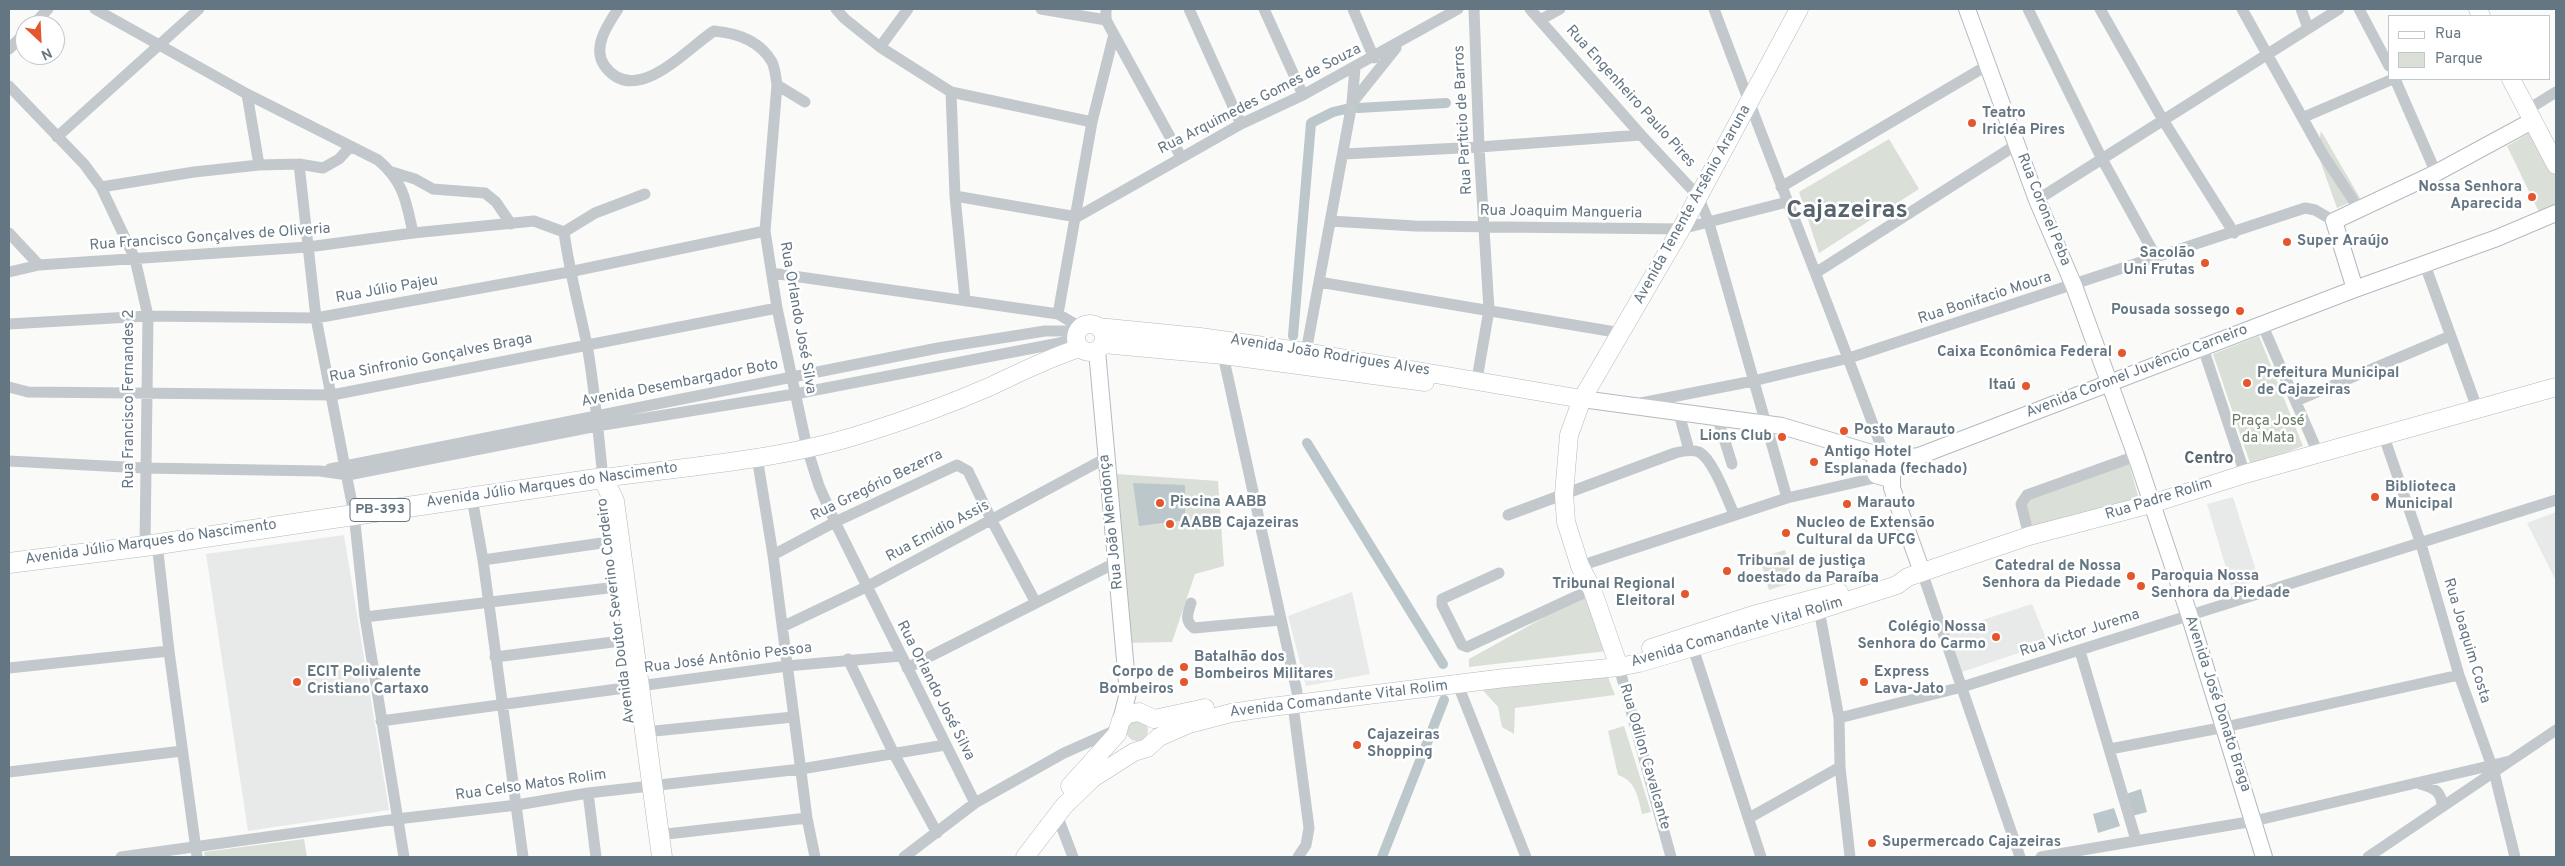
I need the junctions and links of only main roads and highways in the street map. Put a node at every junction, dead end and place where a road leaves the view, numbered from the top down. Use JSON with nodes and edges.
{"nodes":[{"id":1,"x":1799,"y":9,"type":"edge"},
{"id":2,"x":1967,"y":9,"type":"edge"},
{"id":3,"x":2512,"y":80,"type":"edge"},
{"id":4,"x":2529,"y":116,"type":"junction"},
{"id":5,"x":2556,"y":165,"type":"edge"},
{"id":6,"x":2556,"y":213,"type":"edge"},
{"id":7,"x":2355,"y":289,"type":"junction"},
{"id":8,"x":1098,"y":326,"type":"junction"},
{"id":9,"x":1078,"y":337,"type":"junction"},
{"id":10,"x":1100,"y":347,"type":"junction"},
{"id":11,"x":2108,"y":382,"type":"junction"},
{"id":12,"x":2556,"y":387,"type":"edge"},
{"id":13,"x":1561,"y":396,"type":"junction"},
{"id":14,"x":1582,"y":398,"type":"junction"},
{"id":15,"x":1884,"y":470,"type":"junction"},
{"id":16,"x":603,"y":478,"type":"junction"},
{"id":17,"x":2151,"y":504,"type":"junction"},
{"id":18,"x":9,"y":564,"type":"edge"},
{"id":19,"x":1915,"y":575,"type":"junction"},
{"id":20,"x":620,"y":587,"type":"junction"},
{"id":21,"x":1818,"y":604,"type":"junction"},
{"id":22,"x":1618,"y":662,"type":"junction"},
{"id":23,"x":634,"y":687,"type":"junction"},
{"id":24,"x":1128,"y":693,"type":"junction"},
{"id":25,"x":1295,"y":699,"type":"junction"},
{"id":26,"x":1149,"y":716,"type":"junction"},
{"id":27,"x":1119,"y":728,"type":"junction"},
{"id":28,"x":1159,"y":737,"type":"junction"},
{"id":29,"x":1134,"y":752,"type":"junction"},
{"id":30,"x":646,"y":786,"type":"junction"},
{"id":31,"x":652,"y":857,"type":"edge"},
{"id":32,"x":662,"y":857,"type":"edge"},
{"id":33,"x":1012,"y":857,"type":"edge"},
{"id":34,"x":1025,"y":857,"type":"edge"},
{"id":35,"x":2264,"y":857,"type":"edge"}],
"edges":[{"from":1,"to":14,"type":"main road","name":"Avenida Tenente Arsênio Araruna"},
{"from":2,"to":11,"type":"main road","name":"Rua Coronel Peba"},
{"from":3,"to":4,"type":"main road"},
{"from":4,"to":5,"type":"main road"},
{"from":4,"to":7,"type":"main road"},
{"from":6,"to":7,"type":"main road","name":"Avenida Coronel Juvêncio Carneiro"},
{"from":7,"to":11,"type":"main road","name":"Avenida Coronel Juvêncio Carneiro"},
{"from":8,"to":9,"type":"main road"},
{"from":8,"to":10,"type":"main road"},
{"from":8,"to":13,"type":"main road","name":"Avenida João Rodrigues Alves"},
{"from":9,"to":10,"type":"main road"},
{"from":9,"to":16,"type":"main road","name":"Avenida Júlio Marques do Nascimento"},
{"from":10,"to":13,"type":"main road","name":"Avenida João Rodrigues Alves"},
{"from":10,"to":24,"type":"main road","name":"Rua João Mendonça"},
{"from":11,"to":15,"type":"main road","name":"Avenida Coronel Juvêncio Carneiro"},
{"from":11,"to":17,"type":"main road","name":"Avenida José Donato Braga"},
{"from":12,"to":17,"type":"main road","name":"Rua Padre Rolim"},
{"from":13,"to":14,"type":"main road","name":"Avenida João Rodrigues Alves"},
{"from":14,"to":15,"type":"main road","name":"Avenida João Rodrigues Alves"},
{"from":14,"to":22,"type":"main road","name":"Rua Odilon Cavalcante"},
{"from":15,"to":19,"type":"main road"},
{"from":16,"to":18,"type":"highway","name":"Avenida Júlio Marques do Nascimento","number":"PB-393"},
{"from":16,"to":20,"type":"highway","name":"Avenida Doutor Severino Cordeiro"},
{"from":16,"to":20,"type":"highway","name":"Avenida Doutor Severino Cordeiro"},
{"from":17,"to":19,"type":"main road","name":"Rua Padre Rolim"},
{"from":17,"to":35,"type":"main road","name":"Avenida José Donato Braga"},
{"from":19,"to":21,"type":"main road","name":"Avenida Comandante Vital Rolim"},
{"from":20,"to":23,"type":"highway","name":"Avenida Doutor Severino Cordeiro"},
{"from":20,"to":23,"type":"highway","name":"Avenida Doutor Severino Cordeiro"},
{"from":21,"to":22,"type":"main road","name":"Avenida Comandante Vital Rolim"},
{"from":21,"to":22,"type":"main road","name":"Avenida Comandante Vital Rolim"},
{"from":22,"to":25,"type":"main road","name":"Avenida Comandante Vital Rolim"},
{"from":22,"to":25,"type":"main road","name":"Avenida Comandante Vital Rolim"},
{"from":23,"to":30,"type":"highway","name":"Avenida Doutor Severino Cordeiro"},
{"from":23,"to":30,"type":"highway","name":"Avenida Doutor Severino Cordeiro"},
{"from":24,"to":26,"type":"main road"},
{"from":24,"to":27,"type":"main road"},
{"from":25,"to":26,"type":"main road","name":"Avenida Comandante Vital Rolim"},
{"from":25,"to":28,"type":"main road","name":"Avenida Comandante Vital Rolim"},
{"from":26,"to":27,"type":"main road","name":"Avenida Comandante Vital Rolim"},
{"from":26,"to":28,"type":"main road"},
{"from":27,"to":29,"type":"main road"},
{"from":27,"to":33,"type":"main road"},
{"from":28,"to":29,"type":"main road","name":"Avenida Comandante Vital Rolim"},
{"from":29,"to":34,"type":"main road","name":"Avenida Comandante Vital Rolim"},
{"from":30,"to":31,"type":"highway","name":"Avenida Doutor Severino Cordeiro"},
{"from":30,"to":32,"type":"highway","name":"Avenida Doutor Severino Cordeiro"}]}
